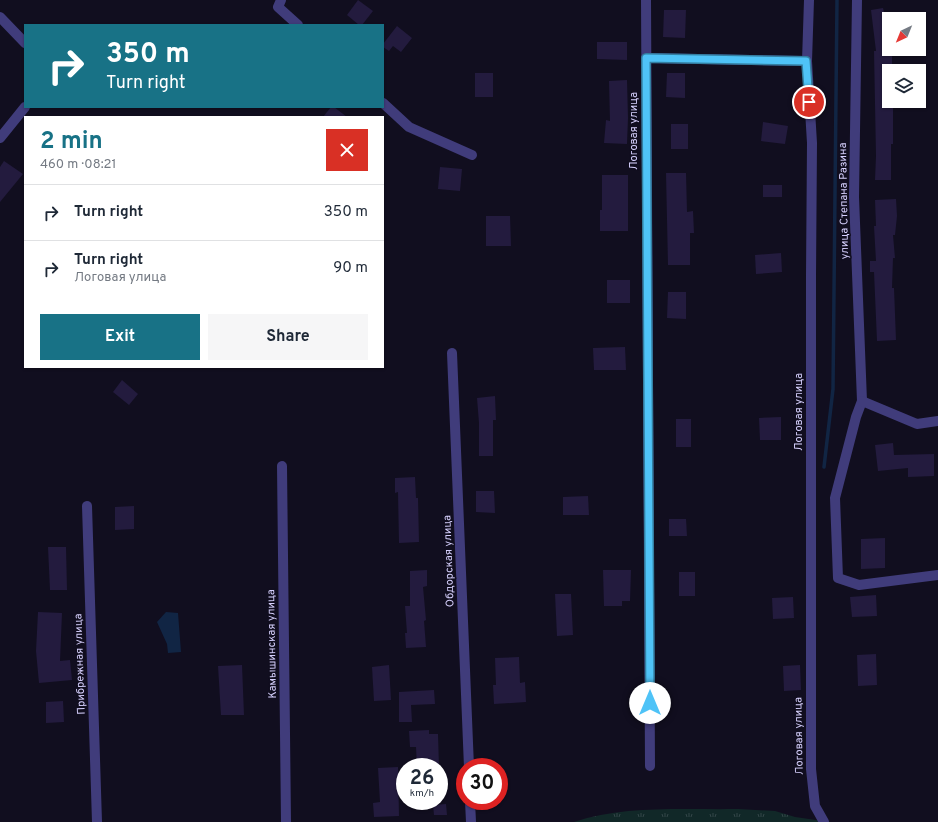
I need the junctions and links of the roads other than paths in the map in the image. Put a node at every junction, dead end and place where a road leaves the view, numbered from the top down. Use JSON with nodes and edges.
{"nodes":[{"id":1,"x":646,"y":0,"type":"edge"},
{"id":2,"x":809,"y":0,"type":"edge"},
{"id":3,"x":857,"y":0,"type":"edge"},
{"id":4,"x":280,"y":4,"type":"edge"},
{"id":5,"x":0,"y":17,"type":"edge"},
{"id":6,"x":297,"y":24,"type":"edge"},
{"id":7,"x":24,"y":42,"type":"edge"},
{"id":8,"x":646,"y":58,"type":"junction"},
{"id":9,"x":806,"y":61,"type":"junction"},
{"id":10,"x":384,"y":104,"type":"edge"},
{"id":11,"x":24,"y":108,"type":"edge"},
{"id":12,"x":0,"y":138,"type":"edge"},
{"id":13,"x":472,"y":155,"type":"dead end"},
{"id":14,"x":452,"y":353,"type":"dead end"},
{"id":15,"x":862,"y":401,"type":"junction"},
{"id":16,"x":938,"y":421,"type":"edge"},
{"id":17,"x":282,"y":466,"type":"dead end"},
{"id":18,"x":87,"y":506,"type":"dead end"},
{"id":19,"x":938,"y":575,"type":"edge"},
{"id":20,"x":469,"y":758,"type":"edge"},
{"id":21,"x":650,"y":766,"type":"dead end"},
{"id":22,"x":470,"y":810,"type":"edge"},
{"id":23,"x":97,"y":822,"type":"edge"},
{"id":24,"x":286,"y":822,"type":"edge"},
{"id":25,"x":471,"y":822,"type":"edge"},
{"id":26,"x":824,"y":822,"type":"edge"}],
"edges":[{"from":1,"to":8,"type":"street","name":"Логовая улица"},
{"from":2,"to":9,"type":"street","name":"Логовая улица"},
{"from":3,"to":15,"type":"street","name":"улица Степана Разина"},
{"from":4,"to":6,"type":"street"},
{"from":5,"to":7,"type":"street"},
{"from":8,"to":9,"type":"street"},
{"from":8,"to":21,"type":"street","name":"Логовая улица"},
{"from":9,"to":26,"type":"street","name":"Логовая улица"},
{"from":10,"to":13,"type":"street"},
{"from":11,"to":12,"type":"street"},
{"from":14,"to":20,"type":"street","name":"Обдорская улица"},
{"from":15,"to":16,"type":"street"},
{"from":15,"to":19,"type":"street","name":"улица Степана Разина"},
{"from":17,"to":24,"type":"street","name":"Камышинская улица"},
{"from":18,"to":23,"type":"street","name":"Прибрежная улица"},
{"from":22,"to":25,"type":"street"}]}
